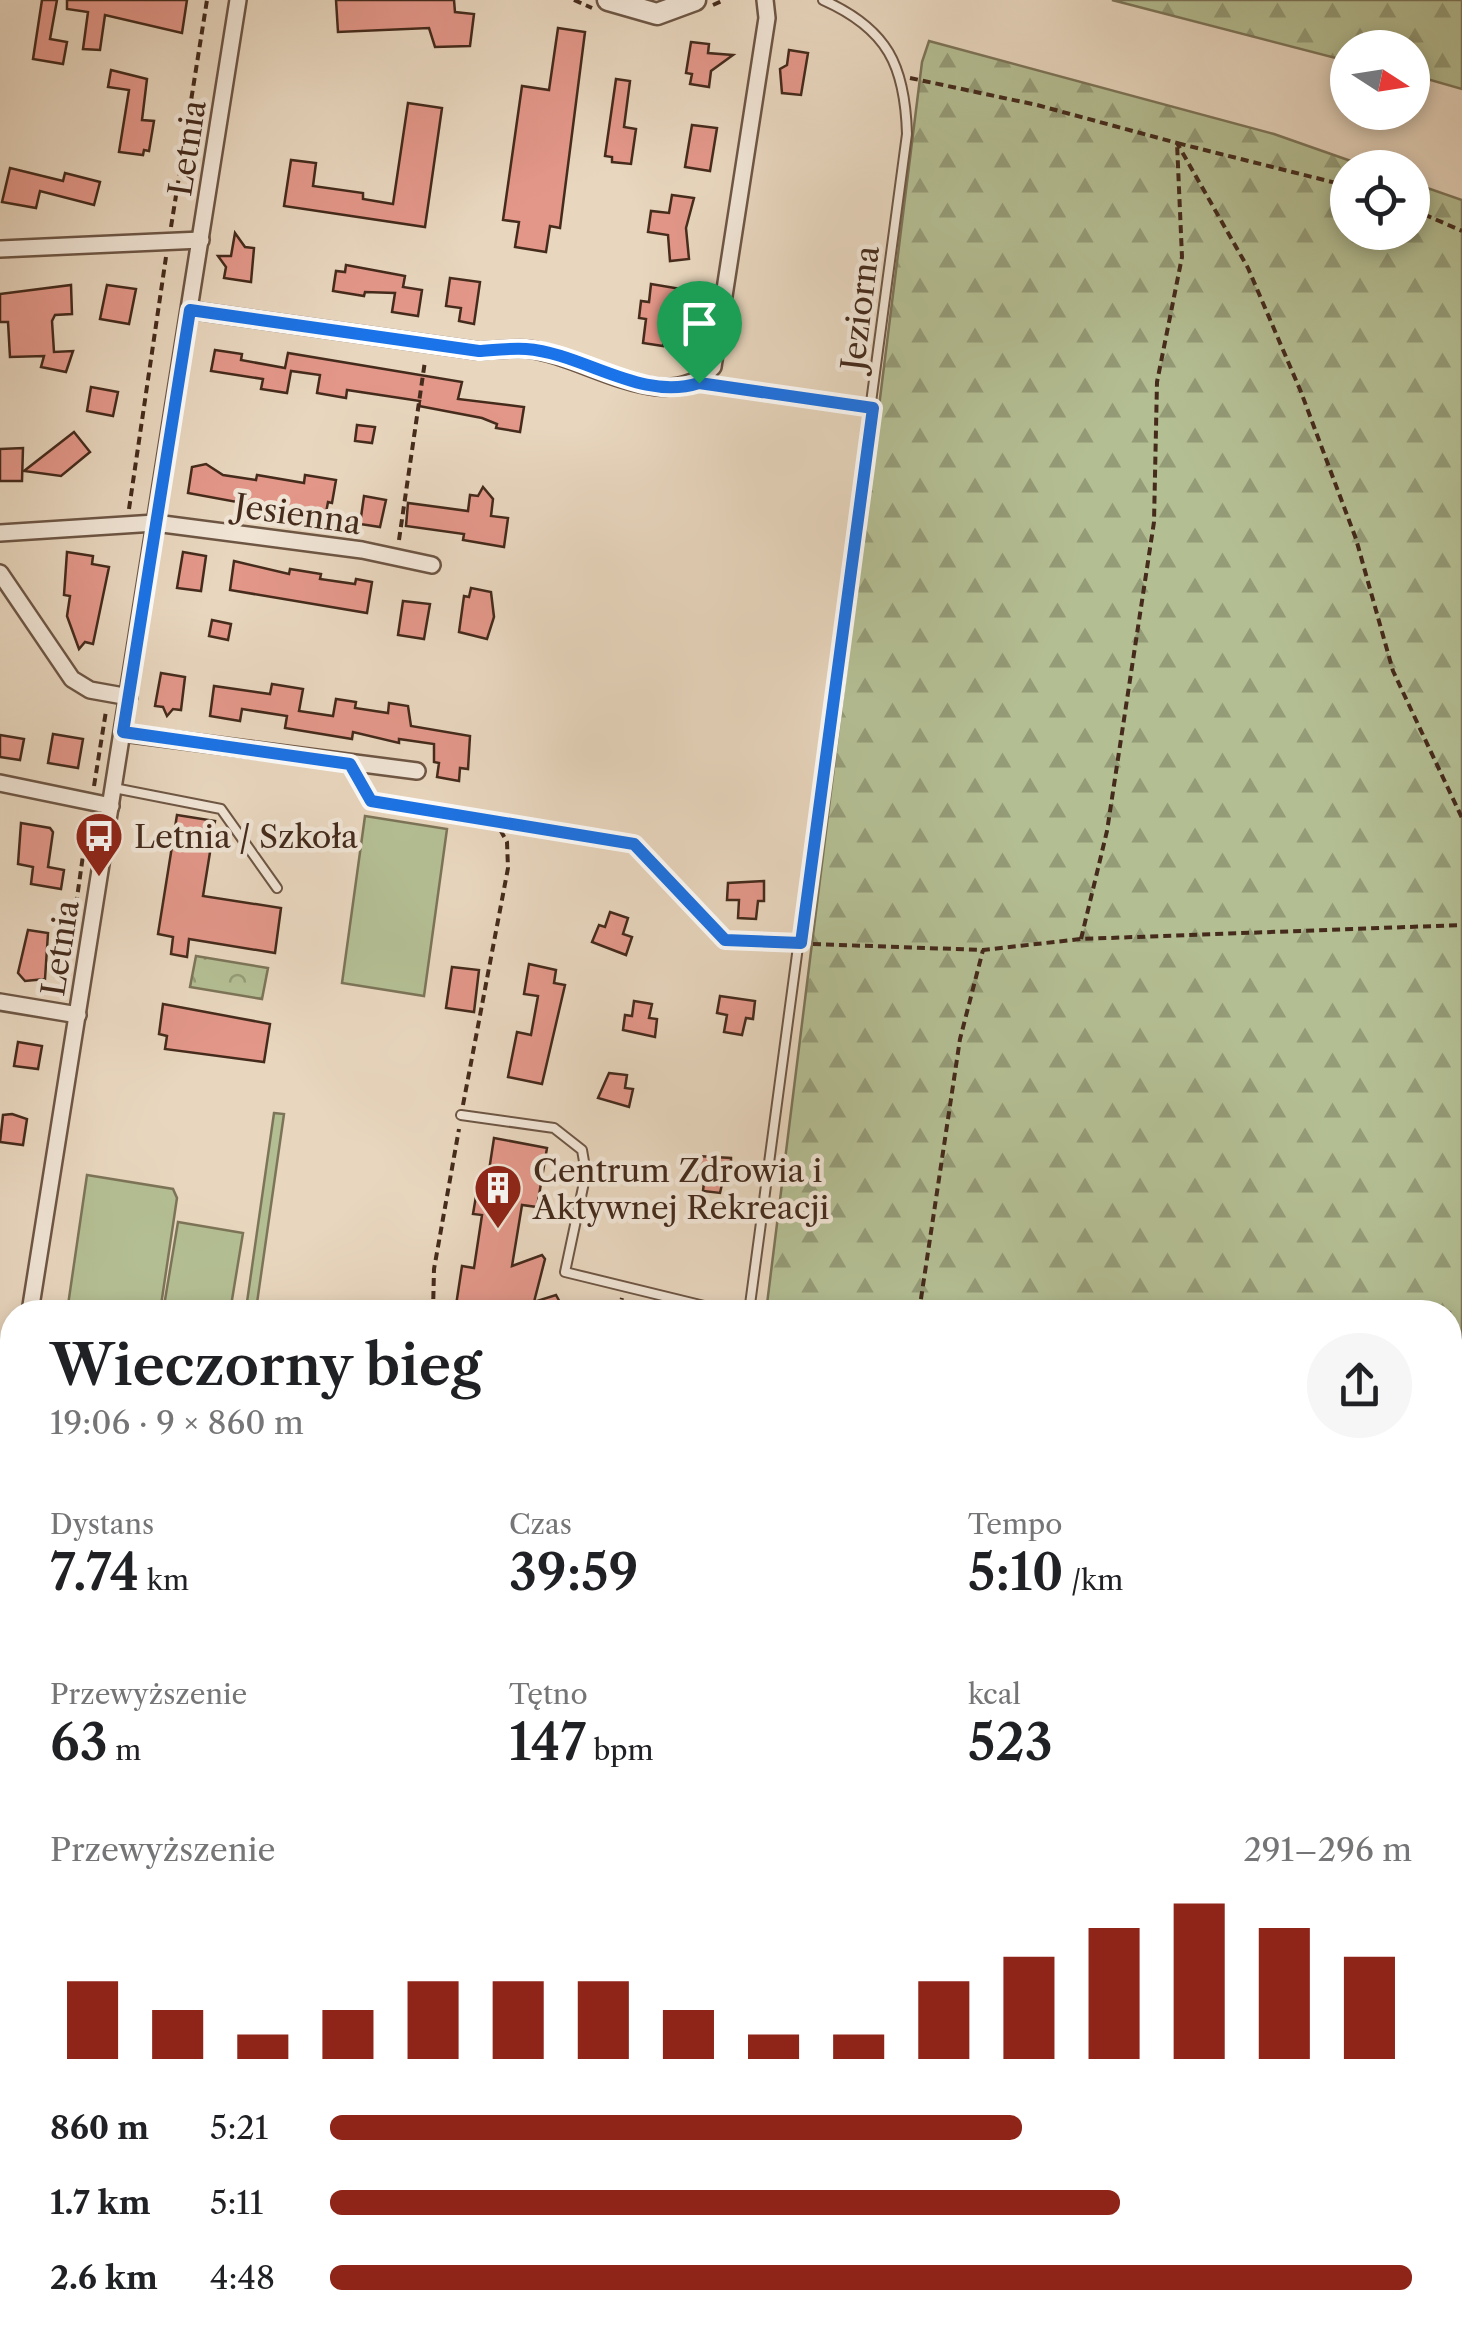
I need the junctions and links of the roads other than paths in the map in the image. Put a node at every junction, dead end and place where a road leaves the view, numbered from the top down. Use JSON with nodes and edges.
{"nodes":[{"id":1,"x":238,"y":0,"type":"edge"},
{"id":2,"x":608,"y":0,"type":"edge"},
{"id":3,"x":695,"y":0,"type":"edge"},
{"id":4,"x":765,"y":0,"type":"edge"},
{"id":5,"x":823,"y":0,"type":"edge"},
{"id":6,"x":200,"y":240,"type":"junction"},
{"id":7,"x":0,"y":250,"type":"edge"},
{"id":8,"x":190,"y":310,"type":"junction"},
{"id":9,"x":155,"y":523,"type":"junction"},
{"id":10,"x":0,"y":533,"type":"edge"},
{"id":11,"x":432,"y":565,"type":"dead end"},
{"id":12,"x":0,"y":573,"type":"edge"},
{"id":13,"x":129,"y":696,"type":"junction"},
{"id":14,"x":123,"y":732,"type":"junction"},
{"id":15,"x":417,"y":771,"type":"dead end"},
{"id":16,"x":0,"y":782,"type":"edge"},
{"id":17,"x":114,"y":788,"type":"junction"},
{"id":18,"x":111,"y":806,"type":"junction"},
{"id":19,"x":276,"y":888,"type":"dead end"},
{"id":20,"x":0,"y":1002,"type":"edge"},
{"id":21,"x":78,"y":1016,"type":"junction"},
{"id":22,"x":461,"y":1115,"type":"road end"},
{"id":23,"x":32,"y":1300,"type":"edge"},
{"id":24,"x":680,"y":1300,"type":"edge"},
{"id":25,"x":751,"y":1300,"type":"edge"}],
"edges":[{"from":1,"to":6,"type":"street","name":"Letnia"},
{"from":2,"to":3,"type":"street"},
{"from":4,"to":8,"type":"street"},
{"from":5,"to":25,"type":"lane","name":"Jeziorna"},
{"from":6,"to":7,"type":"street"},
{"from":6,"to":8,"type":"street","name":"Letnia"},
{"from":8,"to":9,"type":"street","name":"Letnia"},
{"from":9,"to":10,"type":"street","name":"Jesienna"},
{"from":9,"to":11,"type":"street","name":"Jesienna"},
{"from":9,"to":13,"type":"street","name":"Letnia"},
{"from":12,"to":13,"type":"street"},
{"from":13,"to":14,"type":"street","name":"Letnia"},
{"from":14,"to":15,"type":"street"},
{"from":14,"to":17,"type":"street","name":"Letnia"},
{"from":16,"to":18,"type":"street"},
{"from":17,"to":18,"type":"street","name":"Letnia"},
{"from":17,"to":19,"type":"lane"},
{"from":18,"to":21,"type":"street","name":"Letnia"},
{"from":20,"to":21,"type":"street"},
{"from":21,"to":23,"type":"street","name":"Letnia"},
{"from":22,"to":24,"type":"lane"}]}
